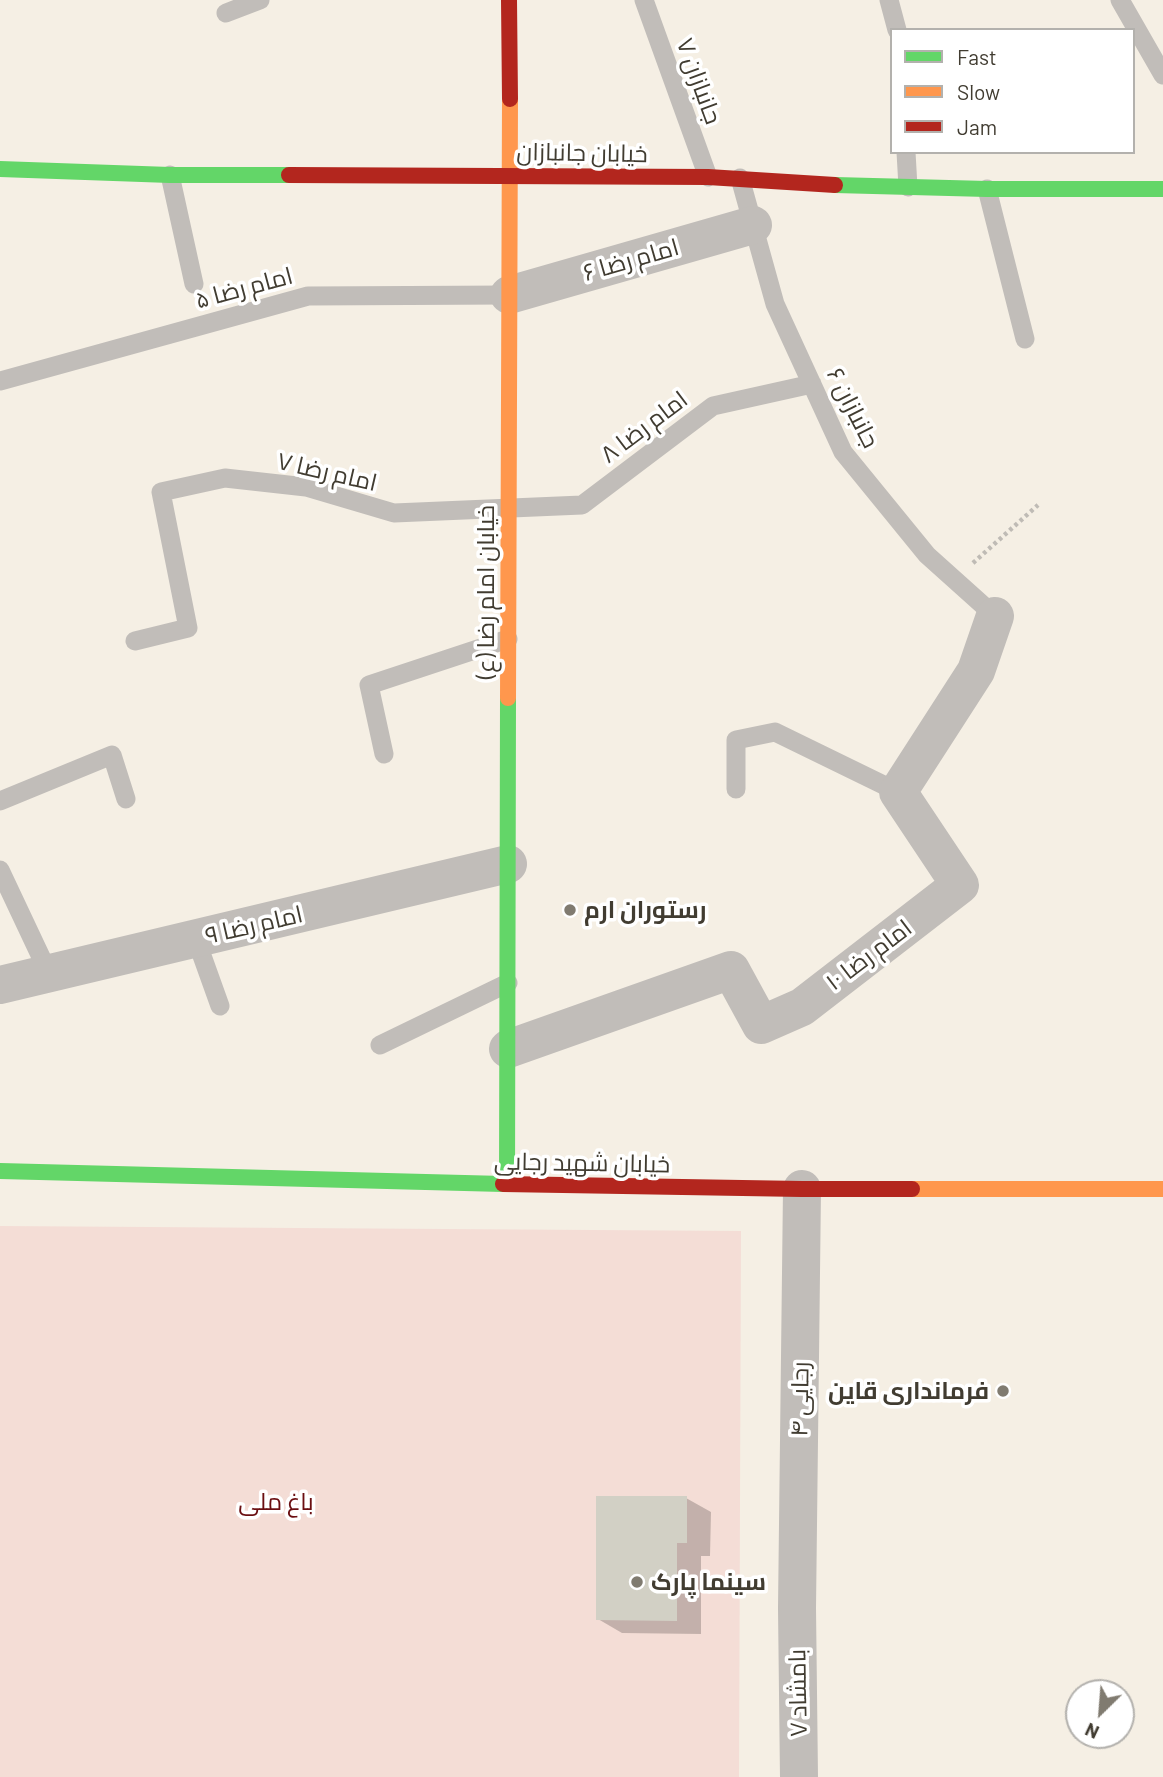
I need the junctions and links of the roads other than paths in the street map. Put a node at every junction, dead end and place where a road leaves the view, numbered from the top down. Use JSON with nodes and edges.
{"nodes":[{"id":1,"x":260,"y":0,"type":"edge"},
{"id":2,"x":509,"y":0,"type":"edge"},
{"id":3,"x":644,"y":0,"type":"edge"},
{"id":4,"x":889,"y":0,"type":"edge"},
{"id":5,"x":1128,"y":3,"type":"edge"},
{"id":6,"x":226,"y":13,"type":"dead end"},
{"id":7,"x":896,"y":28,"type":"edge"},
{"id":8,"x":1163,"y":75,"type":"edge"},
{"id":9,"x":906,"y":154,"type":"edge"},
{"id":10,"x":0,"y":169,"type":"edge"},
{"id":11,"x":170,"y":175,"type":"junction"},
{"id":12,"x":510,"y":175,"type":"junction"},
{"id":13,"x":708,"y":177,"type":"junction"},
{"id":14,"x":740,"y":178,"type":"junction"},
{"id":15,"x":908,"y":187,"type":"junction"},
{"id":16,"x":987,"y":189,"type":"junction"},
{"id":17,"x":1163,"y":189,"type":"edge"},
{"id":18,"x":753,"y":225,"type":"junction"},
{"id":19,"x":194,"y":284,"type":"dead end"},
{"id":20,"x":509,"y":295,"type":"junction"},
{"id":21,"x":1025,"y":339,"type":"dead end"},
{"id":22,"x":0,"y":381,"type":"edge"},
{"id":23,"x":811,"y":384,"type":"junction"},
{"id":24,"x":509,"y":508,"type":"junction"},
{"id":25,"x":995,"y":616,"type":"joint"},
{"id":26,"x":508,"y":639,"type":"junction"},
{"id":27,"x":135,"y":640,"type":"dead end"},
{"id":28,"x":384,"y":754,"type":"dead end"},
{"id":29,"x":736,"y":789,"type":"dead end"},
{"id":30,"x":898,"y":792,"type":"junction"},
{"id":31,"x":125,"y":799,"type":"dead end"},
{"id":32,"x":0,"y":801,"type":"edge"},
{"id":33,"x":509,"y":864,"type":"junction"},
{"id":34,"x":0,"y":870,"type":"edge"},
{"id":35,"x":196,"y":939,"type":"junction"},
{"id":36,"x":48,"y":974,"type":"junction"},
{"id":37,"x":508,"y":983,"type":"junction"},
{"id":38,"x":0,"y":985,"type":"edge"},
{"id":39,"x":220,"y":1006,"type":"dead end"},
{"id":40,"x":380,"y":1045,"type":"dead end"},
{"id":41,"x":508,"y":1049,"type":"junction"},
{"id":42,"x":0,"y":1171,"type":"edge"},
{"id":43,"x":508,"y":1184,"type":"junction"},
{"id":44,"x":802,"y":1189,"type":"junction"},
{"id":45,"x":1163,"y":1189,"type":"edge"},
{"id":46,"x":797,"y":1608,"type":"joint"},
{"id":47,"x":799,"y":1777,"type":"edge"}],
"edges":[{"from":1,"to":6,"type":"lane"},
{"from":2,"to":12,"type":"street","name":"خیابان امام رضا (ع)"},
{"from":3,"to":13,"type":"lane","name":"جانبازان ۷"},
{"from":4,"to":7,"type":"lane"},
{"from":5,"to":8,"type":"lane"},
{"from":9,"to":15,"type":"lane"},
{"from":10,"to":11,"type":"street","name":"خیابان جانبازان"},
{"from":11,"to":12,"type":"street","name":"خیابان جانبازان"},
{"from":11,"to":19,"type":"lane"},
{"from":12,"to":13,"type":"street","name":"خیابان جانبازان"},
{"from":12,"to":20,"type":"street","name":"خیابان امام رضا (ع)"},
{"from":13,"to":14,"type":"street","name":"خیابان جانبازان"},
{"from":14,"to":15,"type":"street","name":"خیابان جانبازان"},
{"from":14,"to":18,"type":"lane","name":"جانبازان ۶"},
{"from":15,"to":16,"type":"street","name":"خیابان جانبازان"},
{"from":16,"to":17,"type":"street","name":"خیابان جانبازان"},
{"from":16,"to":21,"type":"lane"},
{"from":18,"to":20,"type":"street","name":"امام رضا ۶"},
{"from":18,"to":23,"type":"lane","name":"جانبازان ۶"},
{"from":20,"to":22,"type":"lane","name":"امام رضا ۵"},
{"from":20,"to":24,"type":"street","name":"خیابان امام رضا (ع)"},
{"from":23,"to":24,"type":"lane","name":"امام رضا ۸"},
{"from":23,"to":25,"type":"lane","name":"جانبازان ۶"},
{"from":24,"to":26,"type":"street","name":"خیابان امام رضا (ع)"},
{"from":24,"to":27,"type":"lane","name":"امام رضا ۷"},
{"from":25,"to":30,"type":"street"},
{"from":26,"to":28,"type":"lane"},
{"from":26,"to":33,"type":"street","name":"خیابان امام رضا (ع)"},
{"from":29,"to":30,"type":"lane"},
{"from":30,"to":41,"type":"street","name":"امام رضا ۱۰"},
{"from":31,"to":32,"type":"lane"},
{"from":33,"to":35,"type":"street","name":"امام رضا ۹"},
{"from":33,"to":37,"type":"street","name":"خیابان امام رضا (ع)"},
{"from":34,"to":36,"type":"lane"},
{"from":35,"to":36,"type":"street","name":"امام رضا ۹"},
{"from":35,"to":39,"type":"lane"},
{"from":36,"to":38,"type":"street","name":"امام رضا ۹"},
{"from":37,"to":40,"type":"lane"},
{"from":37,"to":41,"type":"street","name":"خیابان امام رضا (ع)"},
{"from":41,"to":43,"type":"street","name":"خیابان امام رضا (ع)"},
{"from":42,"to":43,"type":"street","name":"خیابان شهید رجایی"},
{"from":43,"to":44,"type":"street","name":"خیابان شهید رجایی"},
{"from":44,"to":45,"type":"street","name":"خیابان شهید رجایی"},
{"from":44,"to":46,"type":"street","name":"رجایی ۴"},
{"from":46,"to":47,"type":"street","name":"بامشاد ۷"}]}
